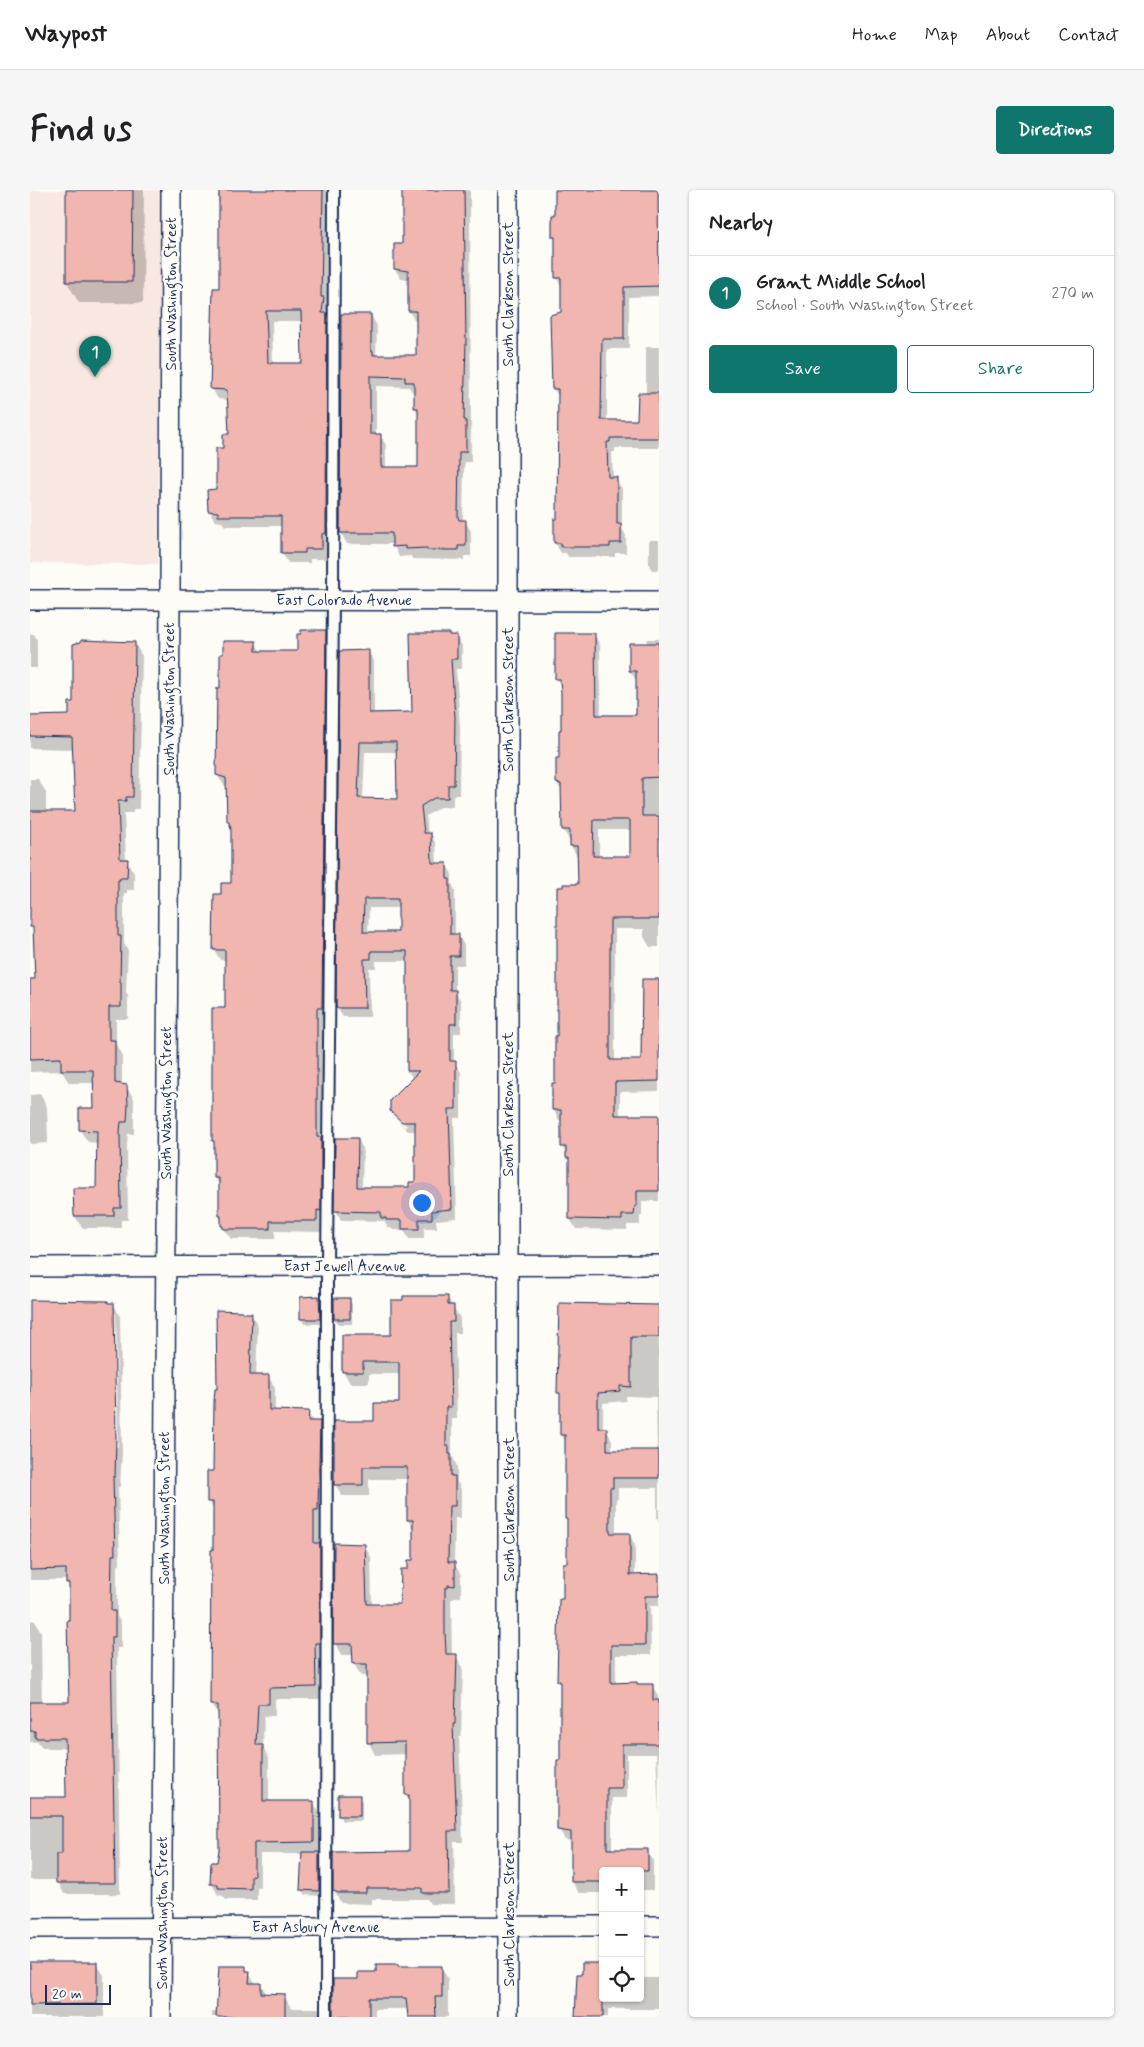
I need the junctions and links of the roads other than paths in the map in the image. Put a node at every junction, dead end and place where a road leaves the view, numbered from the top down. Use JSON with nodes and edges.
{"nodes":[{"id":1,"x":171,"y":190,"type":"edge"},
{"id":2,"x":334,"y":190,"type":"edge"},
{"id":3,"x":508,"y":190,"type":"edge"},
{"id":4,"x":30,"y":600,"type":"edge"},
{"id":5,"x":170,"y":600,"type":"junction"},
{"id":6,"x":333,"y":600,"type":"junction"},
{"id":7,"x":508,"y":600,"type":"junction"},
{"id":8,"x":659,"y":601,"type":"edge"},
{"id":9,"x":508,"y":1265,"type":"junction"},
{"id":10,"x":659,"y":1265,"type":"edge"},
{"id":11,"x":30,"y":1266,"type":"edge"},
{"id":12,"x":165,"y":1266,"type":"junction"},
{"id":13,"x":326,"y":1266,"type":"junction"},
{"id":14,"x":327,"y":1926,"type":"junction"},
{"id":15,"x":509,"y":1926,"type":"junction"},
{"id":16,"x":599,"y":1926,"type":"edge"},
{"id":17,"x":644,"y":1926,"type":"edge"},
{"id":18,"x":659,"y":1926,"type":"edge"},
{"id":19,"x":30,"y":1928,"type":"edge"},
{"id":20,"x":162,"y":1928,"type":"junction"},
{"id":21,"x":161,"y":2017,"type":"edge"},
{"id":22,"x":326,"y":2017,"type":"edge"},
{"id":23,"x":508,"y":2017,"type":"edge"}],
"edges":[{"from":1,"to":5,"type":"street","name":"South Washington Street"},
{"from":2,"to":6,"type":"lane"},
{"from":3,"to":7,"type":"street","name":"South Clarkson Street"},
{"from":4,"to":5,"type":"street","name":"East Colorado Avenue"},
{"from":5,"to":6,"type":"street","name":"East Colorado Avenue"},
{"from":5,"to":12,"type":"street","name":"South Washington Street"},
{"from":6,"to":7,"type":"street","name":"East Colorado Avenue"},
{"from":6,"to":13,"type":"lane"},
{"from":7,"to":8,"type":"street","name":"East Colorado Avenue"},
{"from":7,"to":9,"type":"street","name":"South Clarkson Street"},
{"from":9,"to":10,"type":"street","name":"East Jewell Avenue"},
{"from":9,"to":13,"type":"street","name":"East Jewell Avenue"},
{"from":9,"to":15,"type":"street","name":"South Clarkson Street"},
{"from":11,"to":12,"type":"street","name":"East Jewell Avenue"},
{"from":12,"to":13,"type":"street","name":"East Jewell Avenue"},
{"from":12,"to":20,"type":"street","name":"South Washington Street"},
{"from":13,"to":14,"type":"lane"},
{"from":14,"to":15,"type":"street","name":"East Asbury Avenue"},
{"from":14,"to":20,"type":"street","name":"East Asbury Avenue"},
{"from":14,"to":22,"type":"lane"},
{"from":15,"to":16,"type":"street","name":"East Asbury Avenue"},
{"from":15,"to":23,"type":"street","name":"South Clarkson Street"},
{"from":17,"to":18,"type":"street"},
{"from":19,"to":20,"type":"street","name":"East Asbury Avenue"},
{"from":20,"to":21,"type":"street","name":"South Washington Street"}]}
